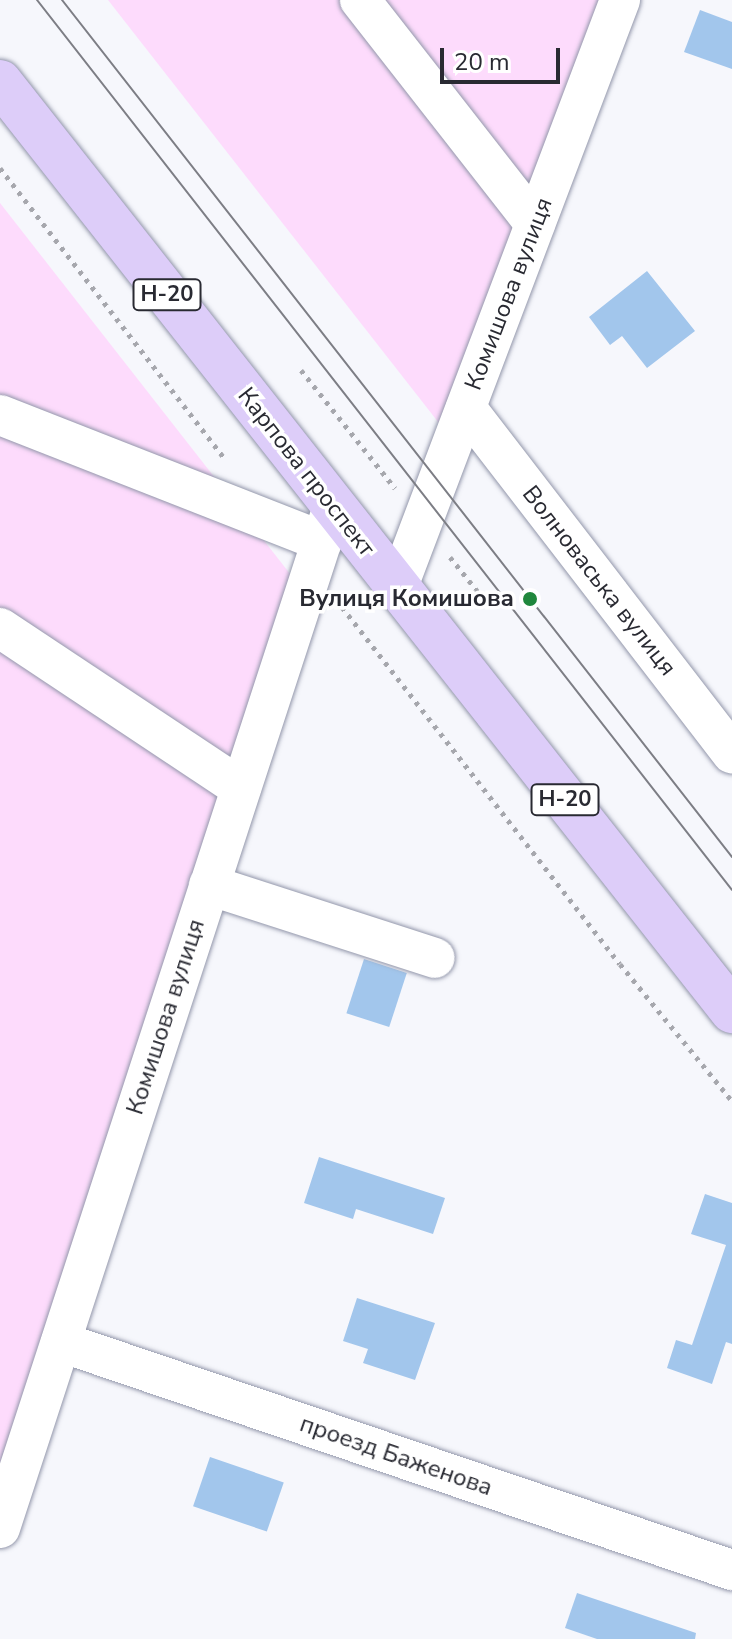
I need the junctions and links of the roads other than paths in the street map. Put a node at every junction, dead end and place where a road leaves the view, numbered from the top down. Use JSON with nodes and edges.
{"nodes":[{"id":1,"x":360,"y":0,"type":"edge"},
{"id":2,"x":620,"y":0,"type":"edge"},
{"id":3,"x":0,"y":82,"type":"edge"},
{"id":4,"x":535,"y":224,"type":"junction"},
{"id":5,"x":466,"y":408,"type":"junction"},
{"id":6,"x":0,"y":415,"type":"edge"},
{"id":7,"x":323,"y":539,"type":"junction"},
{"id":8,"x":397,"y":589,"type":"junction"},
{"id":9,"x":0,"y":628,"type":"edge"},
{"id":10,"x":732,"y":753,"type":"edge"},
{"id":11,"x":241,"y":788,"type":"junction"},
{"id":12,"x":209,"y":885,"type":"junction"},
{"id":13,"x":435,"y":958,"type":"dead end"},
{"id":14,"x":732,"y":1011,"type":"edge"},
{"id":15,"x":61,"y":1342,"type":"junction"},
{"id":16,"x":0,"y":1528,"type":"edge"},
{"id":17,"x":732,"y":1570,"type":"edge"}],
"edges":[{"from":1,"to":4,"type":"street"},
{"from":2,"to":4,"type":"street","name":"Комишова вулиця"},
{"from":3,"to":7,"type":"main road","name":"Карпова проспект","number":"Н-20"},
{"from":4,"to":5,"type":"street","name":"Комишова вулиця"},
{"from":5,"to":8,"type":"street","name":"Комишова вулиця"},
{"from":5,"to":10,"type":"street","name":"Волноваська вулиця"},
{"from":6,"to":7,"type":"street"},
{"from":7,"to":8,"type":"main road","name":"Карпова проспект","number":"Н-20"},
{"from":7,"to":11,"type":"street","name":"Комишова вулиця"},
{"from":8,"to":14,"type":"main road","name":"Карпова проспект","number":"Н-20"},
{"from":9,"to":11,"type":"street"},
{"from":11,"to":12,"type":"street","name":"Комишова вулиця"},
{"from":12,"to":13,"type":"street"},
{"from":12,"to":15,"type":"street","name":"Комишова вулиця"},
{"from":15,"to":16,"type":"street","name":"Комишова вулиця"},
{"from":15,"to":17,"type":"street","name":"проезд Баженова"}]}
